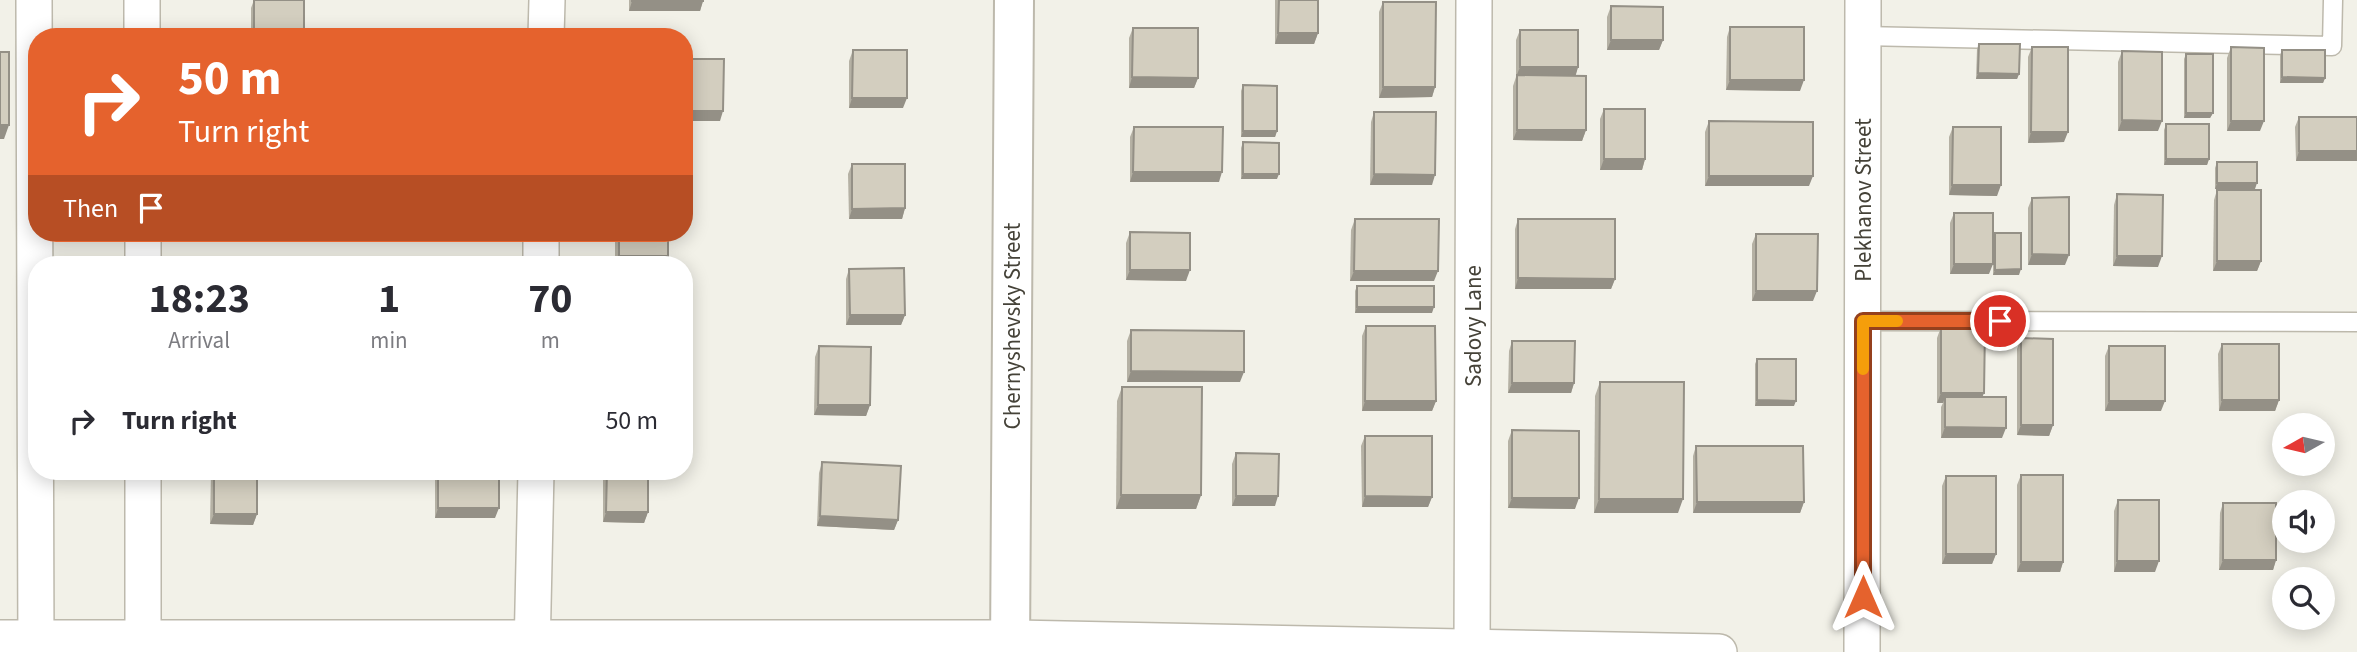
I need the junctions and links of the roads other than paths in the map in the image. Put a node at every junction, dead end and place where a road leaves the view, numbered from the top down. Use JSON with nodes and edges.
{"nodes":[{"id":1,"x":34,"y":0,"type":"edge"},
{"id":2,"x":142,"y":0,"type":"edge"},
{"id":3,"x":547,"y":0,"type":"edge"},
{"id":4,"x":1014,"y":0,"type":"edge"},
{"id":5,"x":1474,"y":0,"type":"edge"},
{"id":6,"x":1863,"y":0,"type":"edge"},
{"id":7,"x":2333,"y":0,"type":"edge"},
{"id":8,"x":34,"y":28,"type":"edge"},
{"id":9,"x":142,"y":28,"type":"edge"},
{"id":10,"x":546,"y":28,"type":"edge"},
{"id":11,"x":1863,"y":36,"type":"junction"},
{"id":12,"x":1863,"y":321,"type":"junction"},
{"id":13,"x":2357,"y":322,"type":"edge"},
{"id":14,"x":35,"y":480,"type":"edge"},
{"id":15,"x":143,"y":480,"type":"edge"},
{"id":16,"x":536,"y":480,"type":"edge"},
{"id":17,"x":0,"y":638,"type":"edge"},
{"id":18,"x":36,"y":645,"type":"edge"},
{"id":19,"x":143,"y":645,"type":"edge"},
{"id":20,"x":532,"y":645,"type":"edge"},
{"id":21,"x":1010,"y":645,"type":"edge"},
{"id":22,"x":1472,"y":650,"type":"edge"},
{"id":23,"x":1719,"y":652,"type":"edge"},
{"id":24,"x":1863,"y":652,"type":"edge"}],
"edges":[{"from":1,"to":8,"type":"street"},
{"from":2,"to":9,"type":"street"},
{"from":3,"to":10,"type":"street"},
{"from":4,"to":21,"type":"street","name":"Chernyshevsky Street"},
{"from":5,"to":22,"type":"street","name":"Sadovy Lane"},
{"from":6,"to":11,"type":"street","name":"Plekhanov Street"},
{"from":7,"to":11,"type":"lane"},
{"from":11,"to":12,"type":"street","name":"Plekhanov Street"},
{"from":12,"to":13,"type":"lane"},
{"from":12,"to":24,"type":"street","name":"Plekhanov Street"},
{"from":14,"to":18,"type":"street"},
{"from":15,"to":19,"type":"street"},
{"from":16,"to":20,"type":"street"},
{"from":17,"to":18,"type":"street"},
{"from":18,"to":19,"type":"street"},
{"from":19,"to":20,"type":"street"},
{"from":20,"to":21,"type":"street"},
{"from":21,"to":22,"type":"street"},
{"from":22,"to":23,"type":"street"}]}
